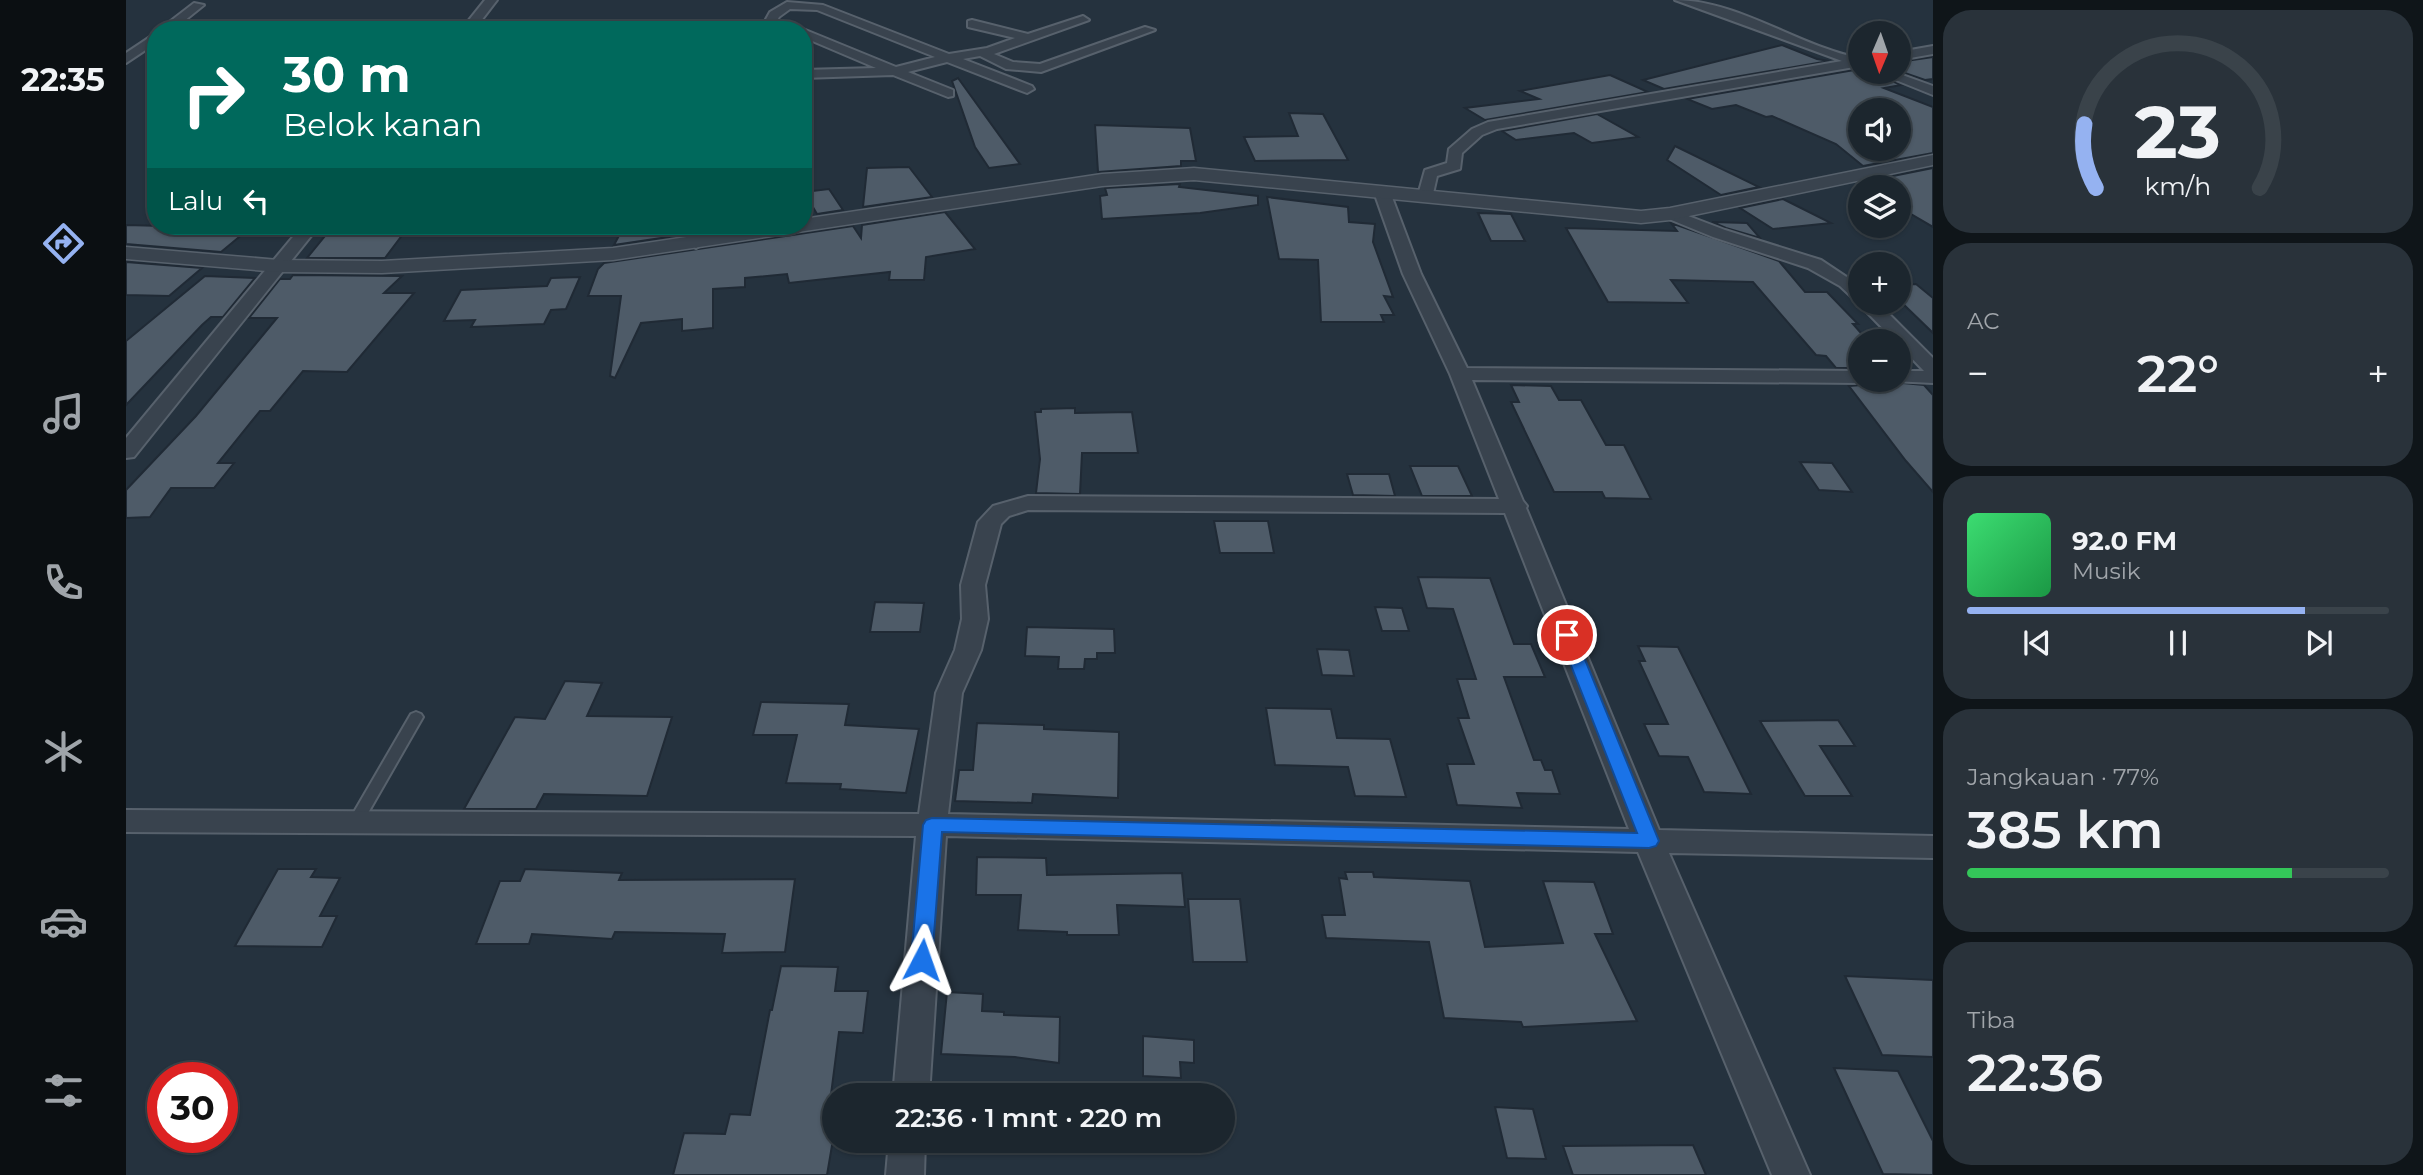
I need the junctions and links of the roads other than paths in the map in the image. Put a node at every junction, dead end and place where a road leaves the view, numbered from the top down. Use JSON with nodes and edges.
{"nodes":[{"id":1,"x":491,"y":0,"type":"edge"},
{"id":2,"x":1681,"y":0,"type":"edge"},
{"id":3,"x":198,"y":5,"type":"dead end"},
{"id":4,"x":1083,"y":20,"type":"dead end"},
{"id":5,"x":177,"y":21,"type":"edge"},
{"id":6,"x":474,"y":21,"type":"edge"},
{"id":7,"x":772,"y":21,"type":"edge"},
{"id":8,"x":972,"y":24,"type":"dead end"},
{"id":9,"x":1149,"y":30,"type":"dead end"},
{"id":10,"x":812,"y":37,"type":"edge"},
{"id":11,"x":1029,"y":38,"type":"junction"},
{"id":12,"x":147,"y":43,"type":"edge"},
{"id":13,"x":846,"y":50,"type":"junction"},
{"id":14,"x":1933,"y":50,"type":"edge"},
{"id":15,"x":814,"y":51,"type":"dead end"},
{"id":16,"x":979,"y":52,"type":"junction"},
{"id":17,"x":1911,"y":54,"type":"edge"},
{"id":18,"x":131,"y":55,"type":"edge"},
{"id":19,"x":947,"y":58,"type":"junction"},
{"id":20,"x":1848,"y":58,"type":"edge"},
{"id":21,"x":1848,"y":64,"type":"edge"},
{"id":22,"x":896,"y":71,"type":"junction"},
{"id":23,"x":812,"y":74,"type":"edge"},
{"id":24,"x":1911,"y":83,"type":"edge"},
{"id":25,"x":1027,"y":89,"type":"dead end"},
{"id":26,"x":1933,"y":91,"type":"edge"},
{"id":27,"x":948,"y":93,"type":"dead end"},
{"id":28,"x":1933,"y":160,"type":"edge"},
{"id":29,"x":1382,"y":192,"type":"junction"},
{"id":30,"x":1426,"y":195,"type":"junction"},
{"id":31,"x":1670,"y":214,"type":"junction"},
{"id":32,"x":812,"y":219,"type":"edge"},
{"id":33,"x":304,"y":235,"type":"edge"},
{"id":34,"x":695,"y":235,"type":"edge"},
{"id":35,"x":126,"y":253,"type":"edge"},
{"id":36,"x":279,"y":266,"type":"junction"},
{"id":37,"x":1848,"y":282,"type":"edge"},
{"id":38,"x":1880,"y":315,"type":"edge"},
{"id":39,"x":1933,"y":369,"type":"edge"},
{"id":40,"x":1460,"y":374,"type":"junction"},
{"id":41,"x":1848,"y":377,"type":"edge"},
{"id":42,"x":1911,"y":377,"type":"edge"},
{"id":43,"x":1933,"y":377,"type":"edge"},
{"id":44,"x":126,"y":453,"type":"edge"},
{"id":45,"x":1516,"y":506,"type":"junction"},
{"id":46,"x":416,"y":717,"type":"dead end"},
{"id":47,"x":126,"y":821,"type":"edge"},
{"id":48,"x":355,"y":824,"type":"junction"},
{"id":49,"x":932,"y":825,"type":"junction"},
{"id":50,"x":1649,"y":841,"type":"junction"},
{"id":51,"x":1933,"y":846,"type":"edge"},
{"id":52,"x":912,"y":1083,"type":"edge"},
{"id":53,"x":906,"y":1153,"type":"edge"},
{"id":54,"x":905,"y":1175,"type":"edge"},
{"id":55,"x":1791,"y":1175,"type":"edge"}],
"edges":[{"from":1,"to":6,"type":"street"},
{"from":2,"to":20,"type":"street"},
{"from":3,"to":5,"type":"street"},
{"from":4,"to":11,"type":"street"},
{"from":7,"to":19,"type":"street"},
{"from":8,"to":11,"type":"street"},
{"from":9,"to":16,"type":"street"},
{"from":10,"to":13,"type":"street"},
{"from":11,"to":16,"type":"street"},
{"from":12,"to":18,"type":"street"},
{"from":13,"to":15,"type":"street"},
{"from":13,"to":22,"type":"street"},
{"from":14,"to":17,"type":"street"},
{"from":16,"to":19,"type":"street"},
{"from":19,"to":22,"type":"street"},
{"from":19,"to":25,"type":"street"},
{"from":21,"to":30,"type":"street"},
{"from":22,"to":23,"type":"street"},
{"from":22,"to":27,"type":"street"},
{"from":24,"to":26,"type":"street"},
{"from":28,"to":31,"type":"street"},
{"from":29,"to":30,"type":"street"},
{"from":29,"to":32,"type":"street"},
{"from":29,"to":40,"type":"street"},
{"from":30,"to":31,"type":"street"},
{"from":31,"to":37,"type":"street"},
{"from":33,"to":36,"type":"street"},
{"from":34,"to":36,"type":"street"},
{"from":35,"to":36,"type":"street"},
{"from":36,"to":44,"type":"street"},
{"from":38,"to":39,"type":"street"},
{"from":40,"to":41,"type":"street"},
{"from":40,"to":45,"type":"street"},
{"from":42,"to":43,"type":"street"},
{"from":45,"to":49,"type":"street"},
{"from":45,"to":50,"type":"street"},
{"from":46,"to":48,"type":"lane"},
{"from":47,"to":48,"type":"street"},
{"from":48,"to":49,"type":"street"},
{"from":49,"to":50,"type":"street"},
{"from":49,"to":52,"type":"street"},
{"from":50,"to":51,"type":"street"},
{"from":50,"to":55,"type":"street"},
{"from":53,"to":54,"type":"street"}]}
